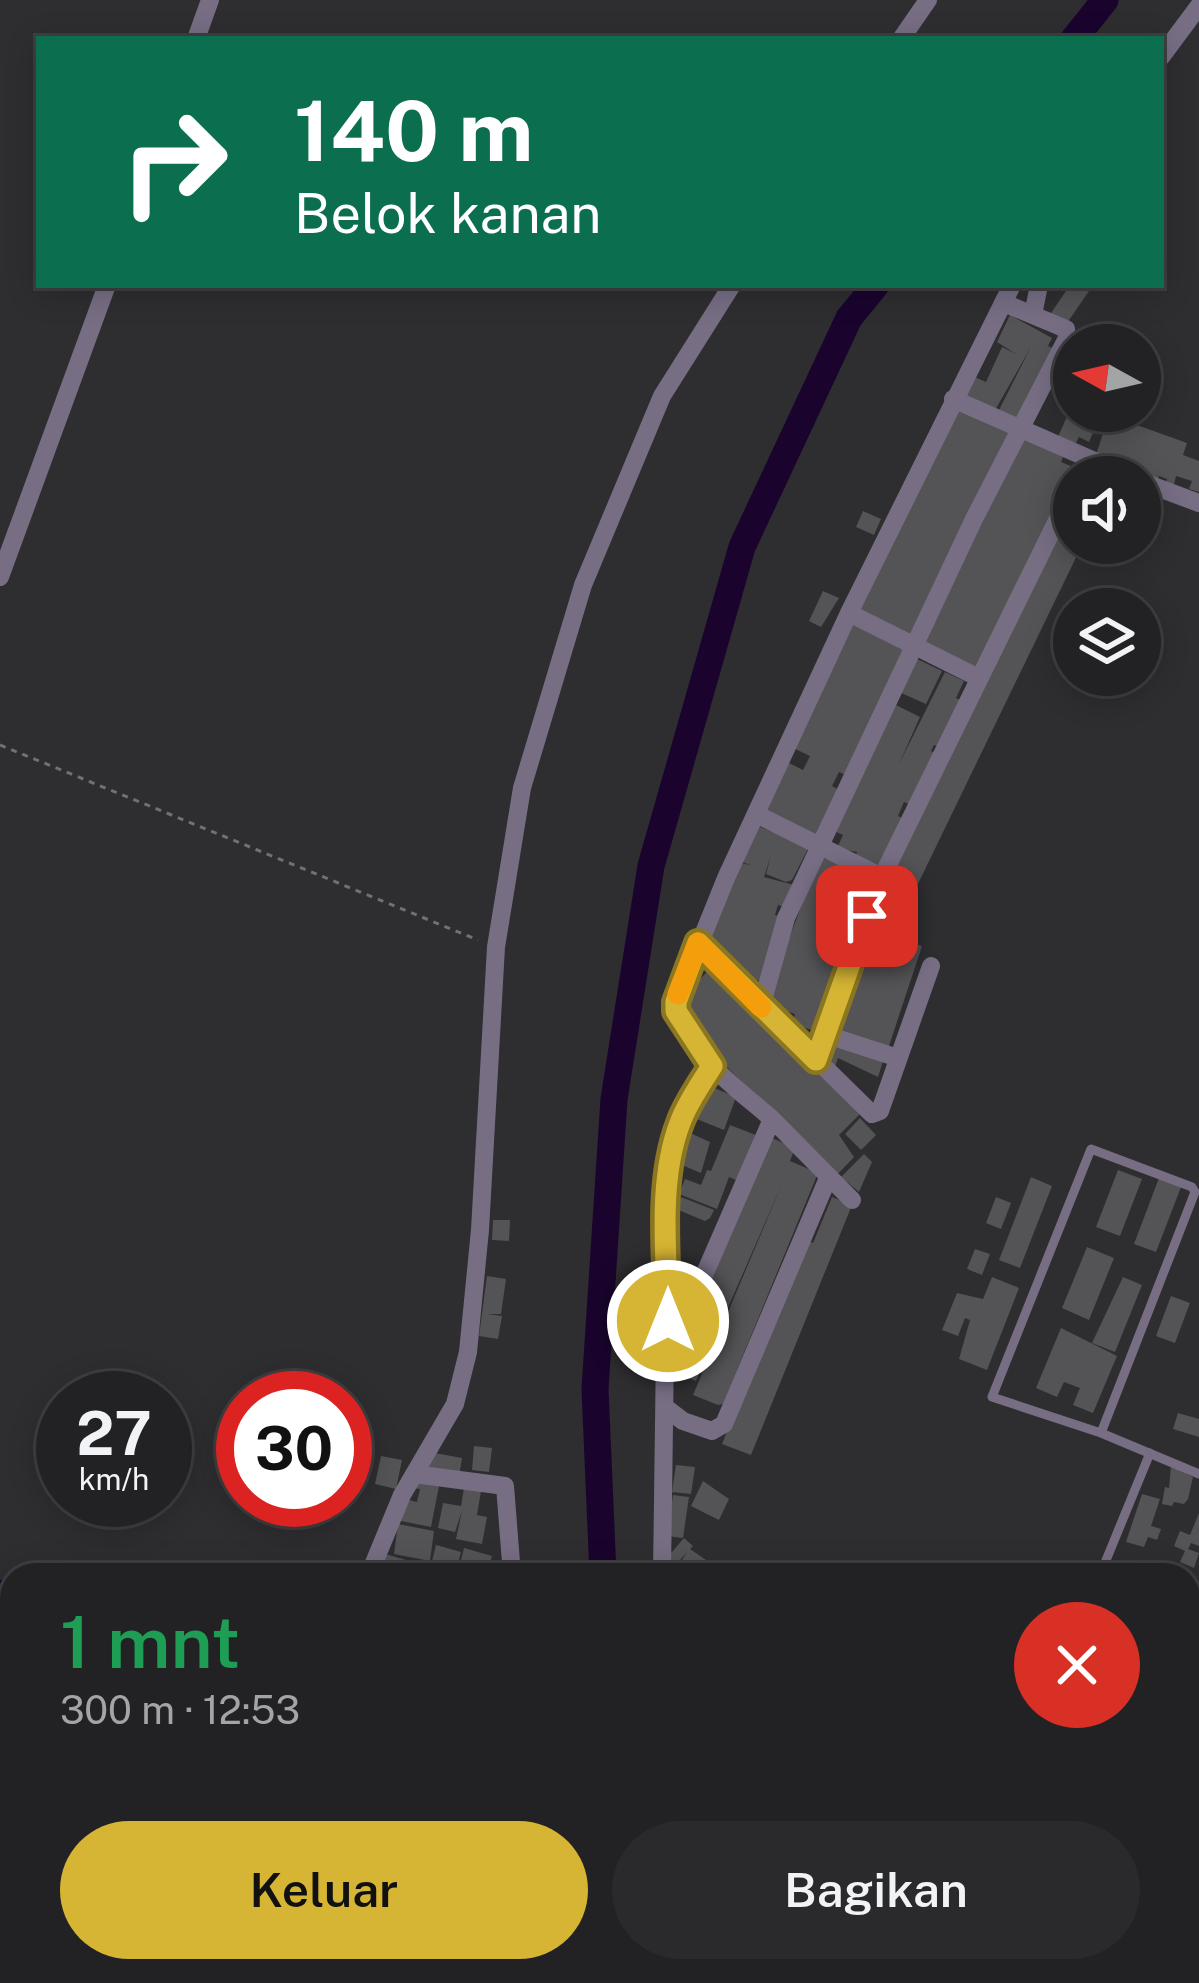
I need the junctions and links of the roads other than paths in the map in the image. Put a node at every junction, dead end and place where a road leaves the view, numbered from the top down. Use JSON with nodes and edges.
{"nodes":[{"id":1,"x":210,"y":0,"type":"edge"},
{"id":2,"x":928,"y":0,"type":"edge"},
{"id":3,"x":1199,"y":6,"type":"edge"},
{"id":4,"x":197,"y":36,"type":"edge"},
{"id":5,"x":903,"y":36,"type":"edge"},
{"id":6,"x":1164,"y":53,"type":"edge"},
{"id":7,"x":105,"y":288,"type":"edge"},
{"id":8,"x":731,"y":288,"type":"edge"},
{"id":9,"x":1038,"y":288,"type":"edge"},
{"id":10,"x":1008,"y":294,"type":"edge"},
{"id":11,"x":1033,"y":315,"type":"junction"},
{"id":12,"x":952,"y":399,"type":"junction"},
{"id":13,"x":1023,"y":430,"type":"junction"},
{"id":14,"x":1064,"y":456,"type":"edge"},
{"id":15,"x":1161,"y":488,"type":"edge"},
{"id":16,"x":1199,"y":502,"type":"edge"},
{"id":17,"x":1053,"y":527,"type":"edge"},
{"id":18,"x":0,"y":578,"type":"edge"},
{"id":19,"x":849,"y":613,"type":"junction"},
{"id":20,"x":914,"y":645,"type":"junction"},
{"id":21,"x":977,"y":677,"type":"junction"},
{"id":22,"x":756,"y":814,"type":"junction"},
{"id":23,"x":820,"y":846,"type":"junction"},
{"id":24,"x":882,"y":877,"type":"junction"},
{"id":25,"x":698,"y":943,"type":"junction"},
{"id":26,"x":932,"y":966,"type":"dead end"},
{"id":27,"x":761,"y":1007,"type":"junction"},
{"id":28,"x":824,"y":1034,"type":"junction"},
{"id":29,"x":898,"y":1058,"type":"junction"},
{"id":30,"x":816,"y":1060,"type":"junction"},
{"id":31,"x":712,"y":1066,"type":"junction"},
{"id":32,"x":772,"y":1119,"type":"junction"},
{"id":33,"x":828,"y":1178,"type":"junction"},
{"id":34,"x":852,"y":1200,"type":"dead end"},
{"id":35,"x":668,"y":1358,"type":"junction"},
{"id":36,"x":666,"y":1408,"type":"junction"},
{"id":37,"x":1101,"y":1433,"type":"junction"},
{"id":38,"x":1150,"y":1453,"type":"junction"},
{"id":39,"x":414,"y":1474,"type":"junction"},
{"id":40,"x":1199,"y":1474,"type":"edge"},
{"id":41,"x":374,"y":1563,"type":"edge"},
{"id":42,"x":511,"y":1563,"type":"edge"},
{"id":43,"x":662,"y":1563,"type":"edge"},
{"id":44,"x":1105,"y":1563,"type":"edge"}],
"edges":[{"from":1,"to":4,"type":"street"},
{"from":2,"to":5,"type":"street"},
{"from":3,"to":6,"type":"street"},
{"from":7,"to":18,"type":"street"},
{"from":8,"to":39,"type":"street"},
{"from":9,"to":11,"type":"street"},
{"from":10,"to":11,"type":"street"},
{"from":10,"to":12,"type":"street"},
{"from":11,"to":13,"type":"street"},
{"from":12,"to":13,"type":"street"},
{"from":12,"to":19,"type":"street"},
{"from":13,"to":14,"type":"street"},
{"from":13,"to":20,"type":"street"},
{"from":15,"to":16,"type":"street"},
{"from":17,"to":21,"type":"street"},
{"from":19,"to":20,"type":"street"},
{"from":19,"to":22,"type":"street"},
{"from":20,"to":21,"type":"street"},
{"from":20,"to":23,"type":"street"},
{"from":21,"to":24,"type":"street"},
{"from":22,"to":23,"type":"street"},
{"from":22,"to":25,"type":"street"},
{"from":23,"to":24,"type":"street"},
{"from":23,"to":27,"type":"street"},
{"from":24,"to":28,"type":"street"},
{"from":25,"to":27,"type":"street"},
{"from":25,"to":31,"type":"street"},
{"from":26,"to":29,"type":"street"},
{"from":27,"to":30,"type":"street"},
{"from":28,"to":29,"type":"street"},
{"from":28,"to":30,"type":"street"},
{"from":29,"to":30,"type":"street"},
{"from":31,"to":32,"type":"street"},
{"from":31,"to":35,"type":"street"},
{"from":32,"to":33,"type":"street"},
{"from":32,"to":35,"type":"street"},
{"from":33,"to":34,"type":"street"},
{"from":33,"to":36,"type":"street"},
{"from":35,"to":36,"type":"street"},
{"from":36,"to":43,"type":"street"},
{"from":37,"to":37,"type":"lane"},
{"from":37,"to":38,"type":"lane"},
{"from":38,"to":40,"type":"lane"},
{"from":38,"to":44,"type":"lane"},
{"from":39,"to":41,"type":"street"},
{"from":39,"to":42,"type":"street"}]}
